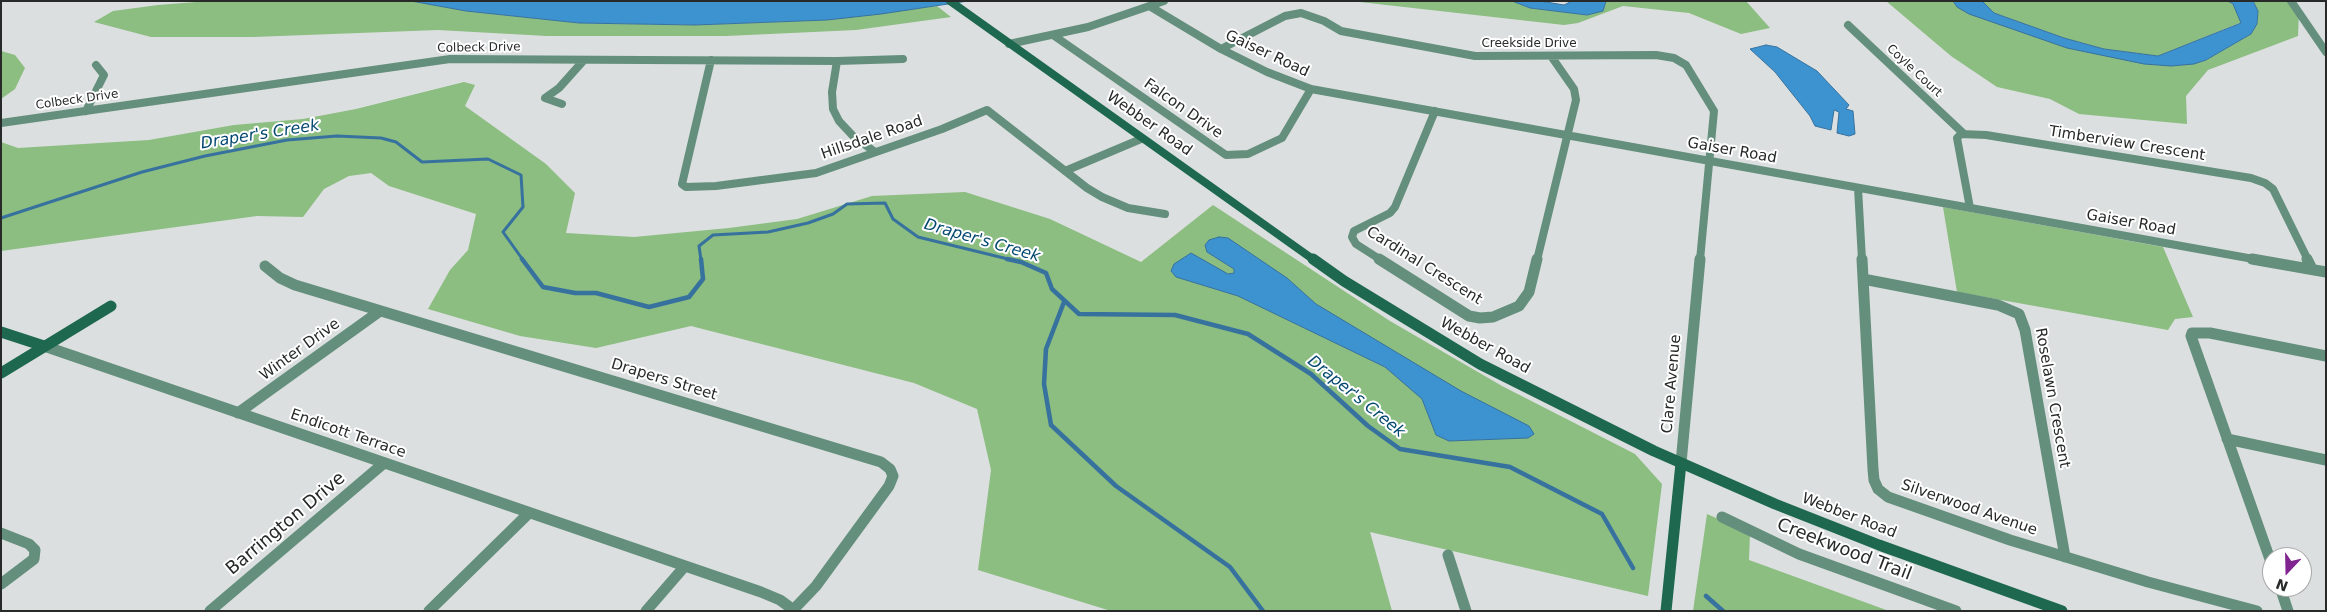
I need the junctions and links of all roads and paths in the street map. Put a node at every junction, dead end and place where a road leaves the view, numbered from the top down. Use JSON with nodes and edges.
{"nodes":[{"id":1,"x":1164,"y":1,"type":"edge"},
{"id":2,"x":2291,"y":1,"type":"edge"},
{"id":3,"x":953,"y":3,"type":"edge"},
{"id":4,"x":1151,"y":7,"type":"junction"},
{"id":5,"x":1848,"y":25,"type":"dead end"},
{"id":6,"x":1053,"y":35,"type":"junction"},
{"id":7,"x":1009,"y":44,"type":"junction"},
{"id":8,"x":1221,"y":49,"type":"junction"},
{"id":9,"x":2326,"y":52,"type":"edge"},
{"id":10,"x":1551,"y":56,"type":"junction"},
{"id":11,"x":903,"y":59,"type":"dead end"},
{"id":12,"x":584,"y":60,"type":"junction"},
{"id":13,"x":711,"y":60,"type":"junction"},
{"id":14,"x":837,"y":61,"type":"junction"},
{"id":15,"x":96,"y":65,"type":"dead end"},
{"id":16,"x":1311,"y":89,"type":"junction"},
{"id":17,"x":562,"y":104,"type":"dead end"},
{"id":18,"x":86,"y":111,"type":"junction"},
{"id":19,"x":1434,"y":111,"type":"junction"},
{"id":20,"x":1,"y":123,"type":"edge"},
{"id":21,"x":1964,"y":134,"type":"junction"},
{"id":22,"x":1567,"y":135,"type":"junction"},
{"id":23,"x":1141,"y":139,"type":"junction"},
{"id":24,"x":875,"y":152,"type":"junction"},
{"id":25,"x":1710,"y":161,"type":"junction"},
{"id":26,"x":1064,"y":170,"type":"junction"},
{"id":27,"x":1858,"y":188,"type":"junction"},
{"id":28,"x":1970,"y":208,"type":"junction"},
{"id":29,"x":1165,"y":214,"type":"dead end"},
{"id":30,"x":264,"y":266,"type":"dead end"},
{"id":31,"x":2312,"y":269,"type":"junction"},
{"id":32,"x":2326,"y":272,"type":"edge"},
{"id":33,"x":1863,"y":279,"type":"junction"},
{"id":34,"x":111,"y":306,"type":"dead end"},
{"id":35,"x":380,"y":311,"type":"junction"},
{"id":36,"x":1,"y":332,"type":"edge"},
{"id":37,"x":44,"y":346,"type":"junction"},
{"id":38,"x":2326,"y":356,"type":"edge"},
{"id":39,"x":1,"y":373,"type":"edge"},
{"id":40,"x":238,"y":413,"type":"junction"},
{"id":41,"x":2228,"y":439,"type":"junction"},
{"id":42,"x":2326,"y":460,"type":"edge"},
{"id":43,"x":384,"y":463,"type":"junction"},
{"id":44,"x":1680,"y":463,"type":"junction"},
{"id":45,"x":529,"y":513,"type":"junction"},
{"id":46,"x":1722,"y":517,"type":"dead end"},
{"id":47,"x":1,"y":534,"type":"edge"},
{"id":48,"x":2266,"y":547,"type":"edge"},
{"id":49,"x":1448,"y":555,"type":"dead end"},
{"id":50,"x":2065,"y":557,"type":"junction"},
{"id":51,"x":685,"y":566,"type":"junction"},
{"id":52,"x":1,"y":584,"type":"edge"},
{"id":53,"x":2283,"y":597,"type":"edge"},
{"id":54,"x":794,"y":610,"type":"edge"},
{"id":55,"x":210,"y":611,"type":"edge"},
{"id":56,"x":429,"y":611,"type":"edge"},
{"id":57,"x":646,"y":611,"type":"edge"},
{"id":58,"x":1466,"y":611,"type":"edge"},
{"id":59,"x":1666,"y":611,"type":"edge"},
{"id":60,"x":1956,"y":611,"type":"edge"},
{"id":61,"x":2062,"y":611,"type":"edge"},
{"id":62,"x":2257,"y":611,"type":"edge"},
{"id":63,"x":2288,"y":611,"type":"edge"}],
"edges":[{"from":1,"to":4,"type":"street"},
{"from":2,"to":9,"type":"street"},
{"from":3,"to":7,"type":"main road","name":"Webber Road"},
{"from":4,"to":6,"type":"street"},
{"from":4,"to":8,"type":"street","name":"Gaiser Road"},
{"from":5,"to":21,"type":"street","name":"Coyle Court"},
{"from":6,"to":7,"type":"street"},
{"from":6,"to":16,"type":"street","name":"Falcon Drive"},
{"from":7,"to":23,"type":"main road","name":"Webber Road"},
{"from":8,"to":10,"type":"street","name":"Creekside Drive"},
{"from":8,"to":16,"type":"street","name":"Gaiser Road"},
{"from":10,"to":22,"type":"street"},
{"from":10,"to":25,"type":"street","name":"Creekside Drive"},
{"from":11,"to":14,"type":"street","name":"Colbeck Drive"},
{"from":12,"to":13,"type":"street","name":"Colbeck Drive"},
{"from":12,"to":17,"type":"street"},
{"from":12,"to":18,"type":"street","name":"Colbeck Drive"},
{"from":13,"to":14,"type":"street","name":"Colbeck Drive"},
{"from":13,"to":24,"type":"street","name":"Hillsdale Road"},
{"from":14,"to":24,"type":"street"},
{"from":15,"to":18,"type":"street"},
{"from":16,"to":19,"type":"street","name":"Gaiser Road"},
{"from":18,"to":20,"type":"street","name":"Colbeck Drive"},
{"from":19,"to":22,"type":"street","name":"Gaiser Road"},
{"from":19,"to":22,"type":"street","name":"Cardinal Crescent"},
{"from":21,"to":28,"type":"street"},
{"from":21,"to":31,"type":"street","name":"Timberview Crescent"},
{"from":22,"to":25,"type":"street","name":"Gaiser Road"},
{"from":23,"to":26,"type":"street"},
{"from":23,"to":44,"type":"main road","name":"Webber Road"},
{"from":24,"to":26,"type":"street","name":"Hillsdale Road"},
{"from":25,"to":27,"type":"street","name":"Gaiser Road"},
{"from":25,"to":44,"type":"street","name":"Clare Avenue"},
{"from":26,"to":29,"type":"street","name":"Hillsdale Road"},
{"from":27,"to":28,"type":"street","name":"Gaiser Road"},
{"from":27,"to":33,"type":"street","name":"Silverwood Avenue"},
{"from":28,"to":31,"type":"street","name":"Gaiser Road"},
{"from":30,"to":35,"type":"street","name":"Drapers Street"},
{"from":31,"to":32,"type":"street","name":"Gaiser Road"},
{"from":33,"to":50,"type":"street","name":"Roselawn Crescent"},
{"from":33,"to":50,"type":"street","name":"Silverwood Avenue"},
{"from":34,"to":37,"type":"main road"},
{"from":35,"to":40,"type":"street","name":"Winter Drive"},
{"from":35,"to":54,"type":"street","name":"Drapers Street"},
{"from":36,"to":37,"type":"main road","name":"Endicott Terrace"},
{"from":37,"to":39,"type":"main road"},
{"from":37,"to":40,"type":"street","name":"Endicott Terrace"},
{"from":38,"to":41,"type":"street"},
{"from":40,"to":43,"type":"street","name":"Endicott Terrace"},
{"from":41,"to":42,"type":"street"},
{"from":41,"to":48,"type":"street"},
{"from":43,"to":45,"type":"street","name":"Endicott Terrace"},
{"from":43,"to":55,"type":"street","name":"Barrington Drive"},
{"from":44,"to":59,"type":"main road","name":"Clare Avenue"},
{"from":44,"to":61,"type":"main road","name":"Webber Road"},
{"from":45,"to":51,"type":"street","name":"Endicott Terrace"},
{"from":45,"to":56,"type":"street"},
{"from":46,"to":60,"type":"street","name":"Creekwood Trail"},
{"from":47,"to":52,"type":"street"},
{"from":49,"to":58,"type":"street"},
{"from":50,"to":62,"type":"street","name":"Silverwood Avenue"},
{"from":51,"to":54,"type":"street","name":"Endicott Terrace"},
{"from":51,"to":57,"type":"street"},
{"from":53,"to":63,"type":"street"}]}
